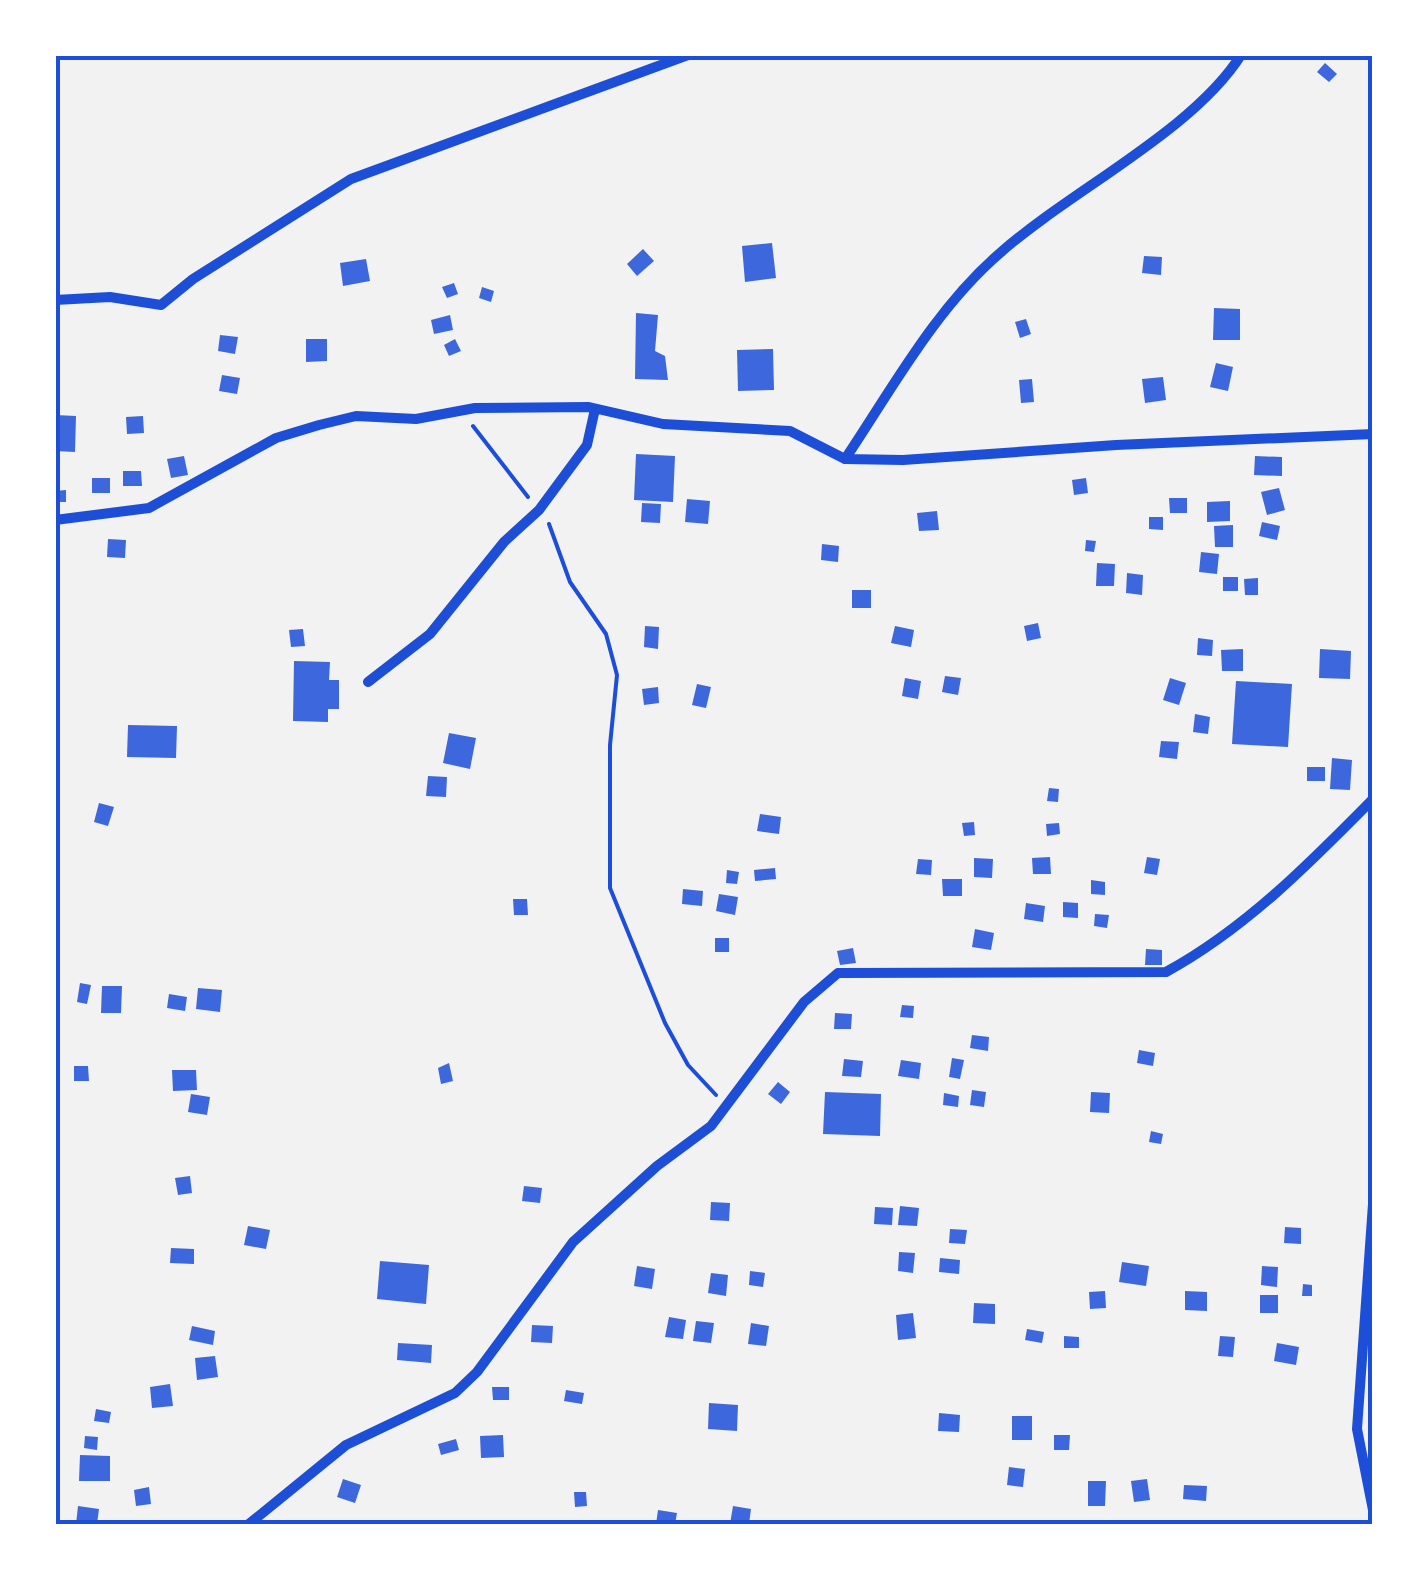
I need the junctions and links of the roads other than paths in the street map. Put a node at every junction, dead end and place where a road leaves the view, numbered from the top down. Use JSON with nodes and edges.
{"nodes":[{"id":1,"x":688,"y":55,"type":"edge"},
{"id":2,"x":1241,"y":55,"type":"edge"},
{"id":3,"x":55,"y":300,"type":"edge"},
{"id":4,"x":595,"y":409,"type":"junction"},
{"id":5,"x":1373,"y":434,"type":"edge"},
{"id":6,"x":845,"y":460,"type":"junction"},
{"id":7,"x":55,"y":520,"type":"edge"},
{"id":8,"x":368,"y":682,"type":"dead end"},
{"id":9,"x":1373,"y":760,"type":"edge"},
{"id":10,"x":1373,"y":802,"type":"edge"},
{"id":11,"x":1373,"y":1204,"type":"edge"},
{"id":12,"x":1373,"y":1510,"type":"edge"},
{"id":13,"x":249,"y":1524,"type":"edge"}],
"edges":[{"from":1,"to":3,"type":"street"},
{"from":2,"to":6,"type":"street"},
{"from":4,"to":6,"type":"street"},
{"from":4,"to":7,"type":"street"},
{"from":4,"to":8,"type":"street"},
{"from":5,"to":6,"type":"street"},
{"from":9,"to":10,"type":"street"},
{"from":10,"to":13,"type":"street"},
{"from":11,"to":12,"type":"street"}]}
